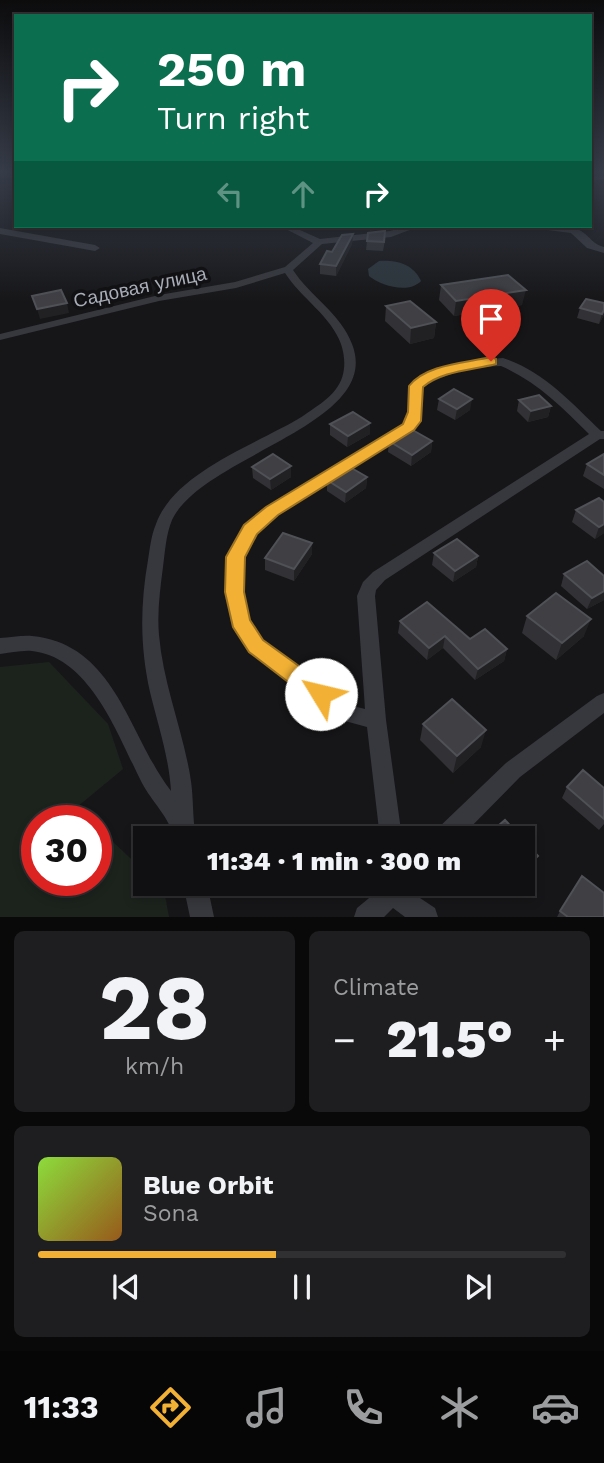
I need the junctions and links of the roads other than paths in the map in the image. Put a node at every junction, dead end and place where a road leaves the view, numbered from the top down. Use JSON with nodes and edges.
{"nodes":[{"id":1,"x":289,"y":228,"type":"edge"},
{"id":2,"x":410,"y":228,"type":"edge"},
{"id":3,"x":558,"y":228,"type":"edge"},
{"id":4,"x":0,"y":231,"type":"edge"},
{"id":5,"x":318,"y":240,"type":"junction"},
{"id":6,"x":95,"y":248,"type":"dead end"},
{"id":7,"x":604,"y":250,"type":"edge"},
{"id":8,"x":288,"y":269,"type":"junction"},
{"id":9,"x":0,"y":337,"type":"edge"},
{"id":10,"x":601,"y":435,"type":"edge"},
{"id":11,"x":0,"y":646,"type":"edge"},
{"id":12,"x":604,"y":702,"type":"edge"},
{"id":13,"x":376,"y":720,"type":"junction"},
{"id":14,"x":181,"y":826,"type":"edge"},
{"id":15,"x":183,"y":826,"type":"edge"},
{"id":16,"x":389,"y":826,"type":"edge"},
{"id":17,"x":456,"y":826,"type":"edge"},
{"id":18,"x":198,"y":896,"type":"edge"},
{"id":19,"x":390,"y":896,"type":"edge"},
{"id":20,"x":408,"y":896,"type":"edge"},
{"id":21,"x":202,"y":917,"type":"edge"},
{"id":22,"x":366,"y":917,"type":"edge"},
{"id":23,"x":426,"y":917,"type":"edge"}],
"edges":[{"from":1,"to":5,"type":"street"},
{"from":2,"to":5,"type":"street"},
{"from":3,"to":7,"type":"street"},
{"from":4,"to":6,"type":"street"},
{"from":5,"to":8,"type":"street"},
{"from":8,"to":9,"type":"street","name":"Садовая улица"},
{"from":8,"to":15,"type":"street"},
{"from":10,"to":13,"type":"street"},
{"from":10,"to":13,"type":"street"},
{"from":11,"to":14,"type":"street"},
{"from":12,"to":17,"type":"street"},
{"from":13,"to":16,"type":"street"},
{"from":18,"to":21,"type":"street"},
{"from":19,"to":22,"type":"street"},
{"from":20,"to":23,"type":"street"}]}
